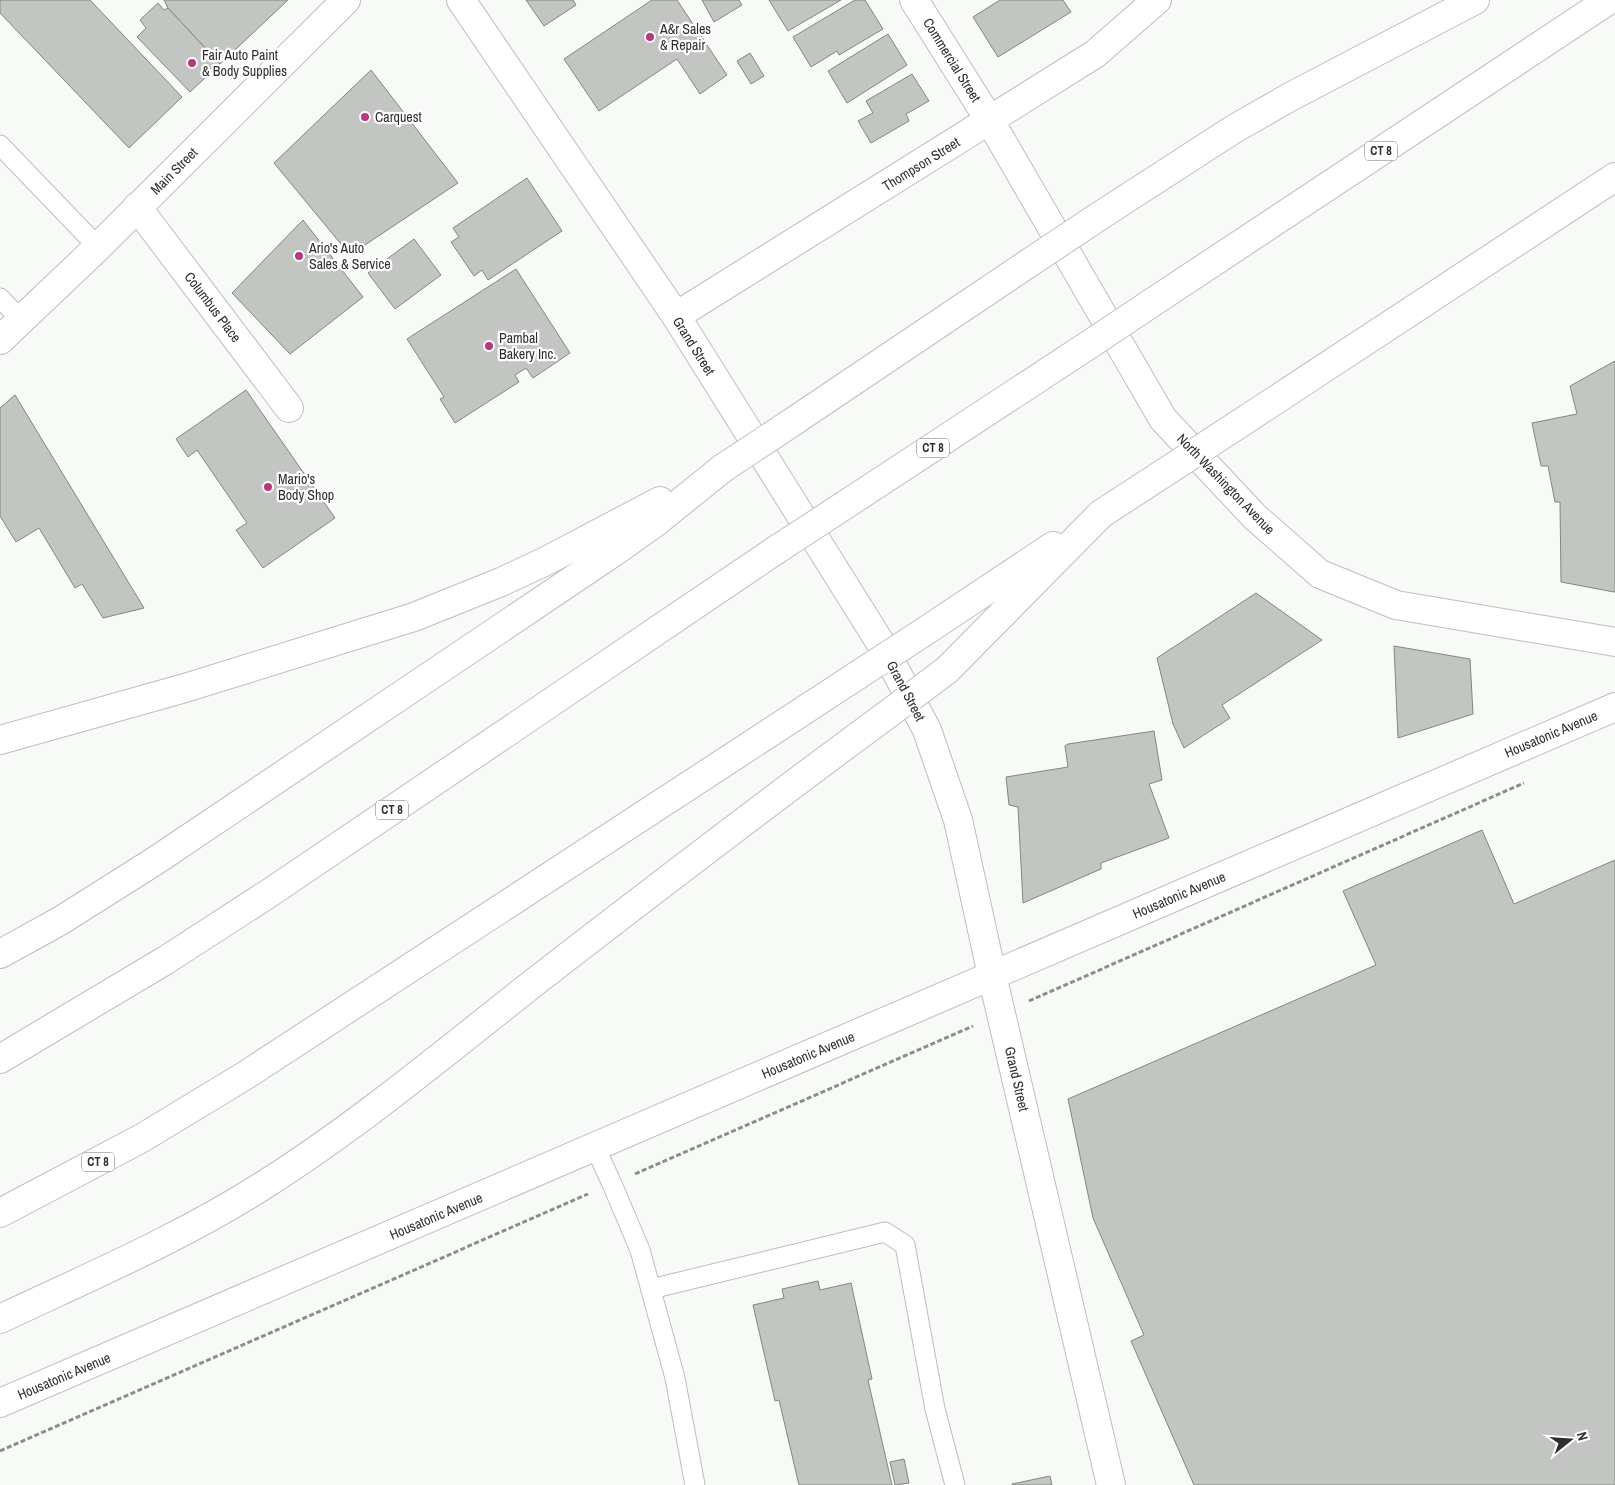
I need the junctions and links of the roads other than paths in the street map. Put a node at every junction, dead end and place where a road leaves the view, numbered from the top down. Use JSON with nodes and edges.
{"nodes":[{"id":1,"x":346,"y":0,"type":"edge"},
{"id":2,"x":461,"y":0,"type":"edge"},
{"id":3,"x":914,"y":0,"type":"edge"},
{"id":4,"x":1157,"y":0,"type":"edge"},
{"id":5,"x":1475,"y":0,"type":"edge"},
{"id":6,"x":1609,"y":0,"type":"edge"},
{"id":7,"x":990,"y":121,"type":"junction"},
{"id":8,"x":0,"y":145,"type":"edge"},
{"id":9,"x":1615,"y":177,"type":"edge"},
{"id":10,"x":137,"y":207,"type":"junction"},
{"id":11,"x":98,"y":247,"type":"junction"},
{"id":12,"x":0,"y":298,"type":"edge"},
{"id":13,"x":676,"y":316,"type":"junction"},
{"id":14,"x":21,"y":320,"type":"junction"},
{"id":15,"x":0,"y":340,"type":"edge"},
{"id":16,"x":289,"y":408,"type":"dead end"},
{"id":17,"x":723,"y":468,"type":"junction"},
{"id":18,"x":1101,"y":514,"type":"junction"},
{"id":19,"x":1615,"y":642,"type":"edge"},
{"id":20,"x":1615,"y":707,"type":"edge"},
{"id":21,"x":0,"y":740,"type":"edge"},
{"id":22,"x":0,"y":954,"type":"edge"},
{"id":23,"x":992,"y":976,"type":"junction"},
{"id":24,"x":0,"y":1059,"type":"edge"},
{"id":25,"x":595,"y":1147,"type":"junction"},
{"id":26,"x":0,"y":1213,"type":"edge"},
{"id":27,"x":651,"y":1289,"type":"junction"},
{"id":28,"x":0,"y":1319,"type":"edge"},
{"id":29,"x":0,"y":1403,"type":"edge"},
{"id":30,"x":695,"y":1485,"type":"edge"},
{"id":31,"x":955,"y":1485,"type":"edge"},
{"id":32,"x":1111,"y":1485,"type":"edge"}],
"edges":[{"from":1,"to":10,"type":"main road","name":"Main Street"},
{"from":2,"to":13,"type":"main road","name":"Grand Street"},
{"from":3,"to":7,"type":"main road","name":"Commercial Street"},
{"from":4,"to":7,"type":"main road","name":"Thompson Street"},
{"from":5,"to":17,"type":"main road","bridge":true},
{"from":6,"to":24,"type":"main road","number":"CT 8","bridge":true},
{"from":7,"to":13,"type":"main road","name":"Thompson Street"},
{"from":7,"to":19,"type":"main road","name":"North Washington Avenue"},
{"from":8,"to":11,"type":"lane"},
{"from":9,"to":18,"type":"main road","number":"CT 8","bridge":true},
{"from":10,"to":11,"type":"main road","name":"Main Street"},
{"from":10,"to":16,"type":"main road","name":"Columbus Place"},
{"from":11,"to":14,"type":"main road","name":"Main Street"},
{"from":12,"to":14,"type":"lane"},
{"from":13,"to":23,"type":"main road","name":"Grand Street"},
{"from":14,"to":15,"type":"main road","name":"Main Street"},
{"from":17,"to":21,"type":"main road"},
{"from":17,"to":22,"type":"main road"},
{"from":18,"to":26,"type":"main road","number":"CT 8","bridge":true},
{"from":18,"to":28,"type":"main road","bridge":true},
{"from":20,"to":23,"type":"main road","name":"Housatonic Avenue"},
{"from":23,"to":25,"type":"main road","name":"Housatonic Avenue"},
{"from":23,"to":32,"type":"main road","name":"Grand Street"},
{"from":25,"to":27,"type":"lane"},
{"from":25,"to":29,"type":"main road","name":"Housatonic Avenue"},
{"from":27,"to":30,"type":"lane"},
{"from":27,"to":31,"type":"lane"}]}
